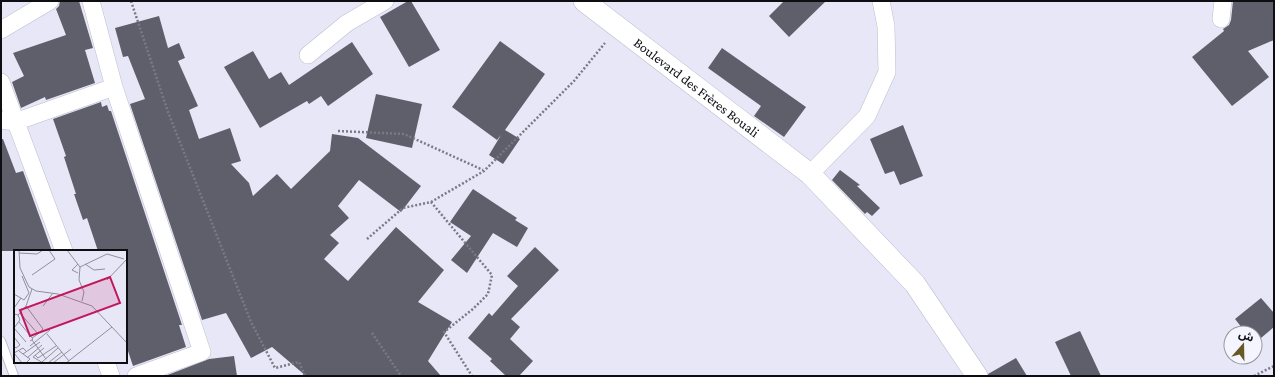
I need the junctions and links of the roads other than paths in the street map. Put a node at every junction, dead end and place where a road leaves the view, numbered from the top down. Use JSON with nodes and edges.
{"nodes":[{"id":1,"x":50,"y":1,"type":"edge"},
{"id":2,"x":91,"y":1,"type":"edge"},
{"id":3,"x":385,"y":1,"type":"edge"},
{"id":4,"x":584,"y":1,"type":"edge"},
{"id":5,"x":881,"y":1,"type":"edge"},
{"id":6,"x":1223,"y":1,"type":"edge"},
{"id":7,"x":1221,"y":19,"type":"dead end"},
{"id":8,"x":1,"y":30,"type":"edge"},
{"id":9,"x":308,"y":55,"type":"dead end"},
{"id":10,"x":1,"y":82,"type":"edge"},
{"id":11,"x":114,"y":87,"type":"junction"},
{"id":12,"x":8,"y":121,"type":"edge"},
{"id":13,"x":810,"y":174,"type":"junction"},
{"id":14,"x":64,"y":250,"type":"edge"},
{"id":15,"x":1,"y":341,"type":"edge"},
{"id":16,"x":106,"y":363,"type":"edge"},
{"id":17,"x":14,"y":376,"type":"edge"},
{"id":18,"x":112,"y":376,"type":"edge"},
{"id":19,"x":136,"y":376,"type":"edge"},
{"id":20,"x":977,"y":376,"type":"edge"}],
"edges":[{"from":1,"to":8,"type":"street"},
{"from":2,"to":11,"type":"street"},
{"from":3,"to":9,"type":"street"},
{"from":4,"to":13,"type":"street","name":"Boulevard des Frères Bouali"},
{"from":5,"to":13,"type":"street"},
{"from":6,"to":7,"type":"street"},
{"from":10,"to":12,"type":"street"},
{"from":11,"to":12,"type":"street"},
{"from":11,"to":19,"type":"street"},
{"from":12,"to":14,"type":"street"},
{"from":13,"to":20,"type":"street","name":"Boulevard des Frères Bouali"},
{"from":15,"to":17,"type":"lane"},
{"from":16,"to":18,"type":"street"}]}
